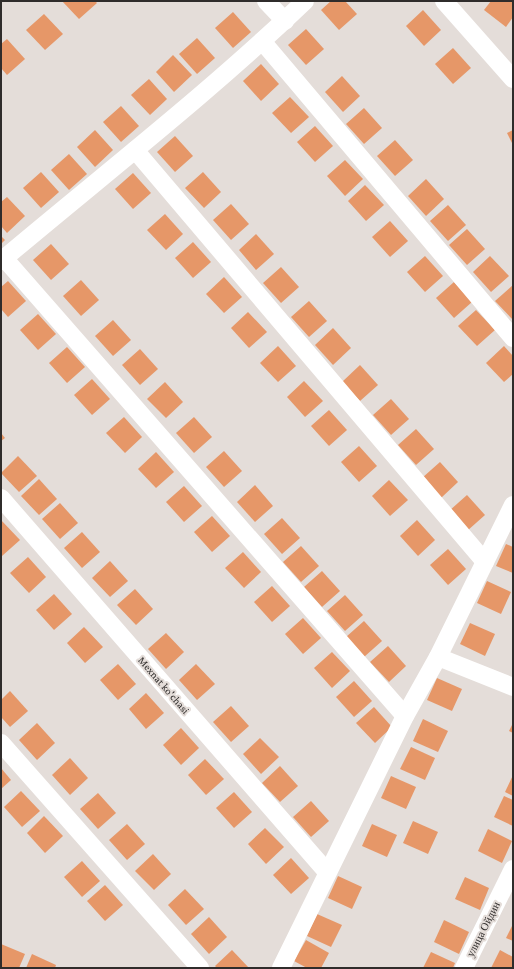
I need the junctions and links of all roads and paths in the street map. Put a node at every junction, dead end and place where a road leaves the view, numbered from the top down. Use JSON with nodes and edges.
{"nodes":[{"id":1,"x":266,"y":1,"type":"edge"},
{"id":2,"x":305,"y":1,"type":"edge"},
{"id":3,"x":444,"y":1,"type":"edge"},
{"id":4,"x":284,"y":21,"type":"junction"},
{"id":5,"x":262,"y":41,"type":"junction"},
{"id":6,"x":513,"y":80,"type":"edge"},
{"id":7,"x":134,"y":150,"type":"junction"},
{"id":8,"x":2,"y":260,"type":"edge"},
{"id":9,"x":513,"y":338,"type":"edge"},
{"id":10,"x":1,"y":498,"type":"edge"},
{"id":11,"x":513,"y":505,"type":"edge"},
{"id":12,"x":484,"y":562,"type":"junction"},
{"id":13,"x":438,"y":657,"type":"junction"},
{"id":14,"x":513,"y":687,"type":"edge"},
{"id":15,"x":405,"y":716,"type":"junction"},
{"id":16,"x":1,"y":743,"type":"edge"},
{"id":17,"x":513,"y":869,"type":"edge"},
{"id":18,"x":327,"y":872,"type":"junction"},
{"id":19,"x":200,"y":968,"type":"edge"},
{"id":20,"x":281,"y":968,"type":"edge"},
{"id":21,"x":464,"y":968,"type":"edge"}],
"edges":[{"from":1,"to":4,"type":"street"},
{"from":2,"to":4,"type":"street"},
{"from":3,"to":6,"type":"street"},
{"from":4,"to":5,"type":"street"},
{"from":5,"to":7,"type":"street"},
{"from":5,"to":9,"type":"street"},
{"from":7,"to":8,"type":"street"},
{"from":7,"to":12,"type":"street"},
{"from":8,"to":15,"type":"street"},
{"from":10,"to":18,"type":"street","name":"Mexnat ko'chasi"},
{"from":11,"to":12,"type":"street"},
{"from":12,"to":13,"type":"street"},
{"from":13,"to":14,"type":"street"},
{"from":13,"to":15,"type":"street"},
{"from":15,"to":18,"type":"street"},
{"from":16,"to":19,"type":"street"},
{"from":17,"to":21,"type":"street","name":"улица Ойдин"},
{"from":18,"to":20,"type":"street"}]}
